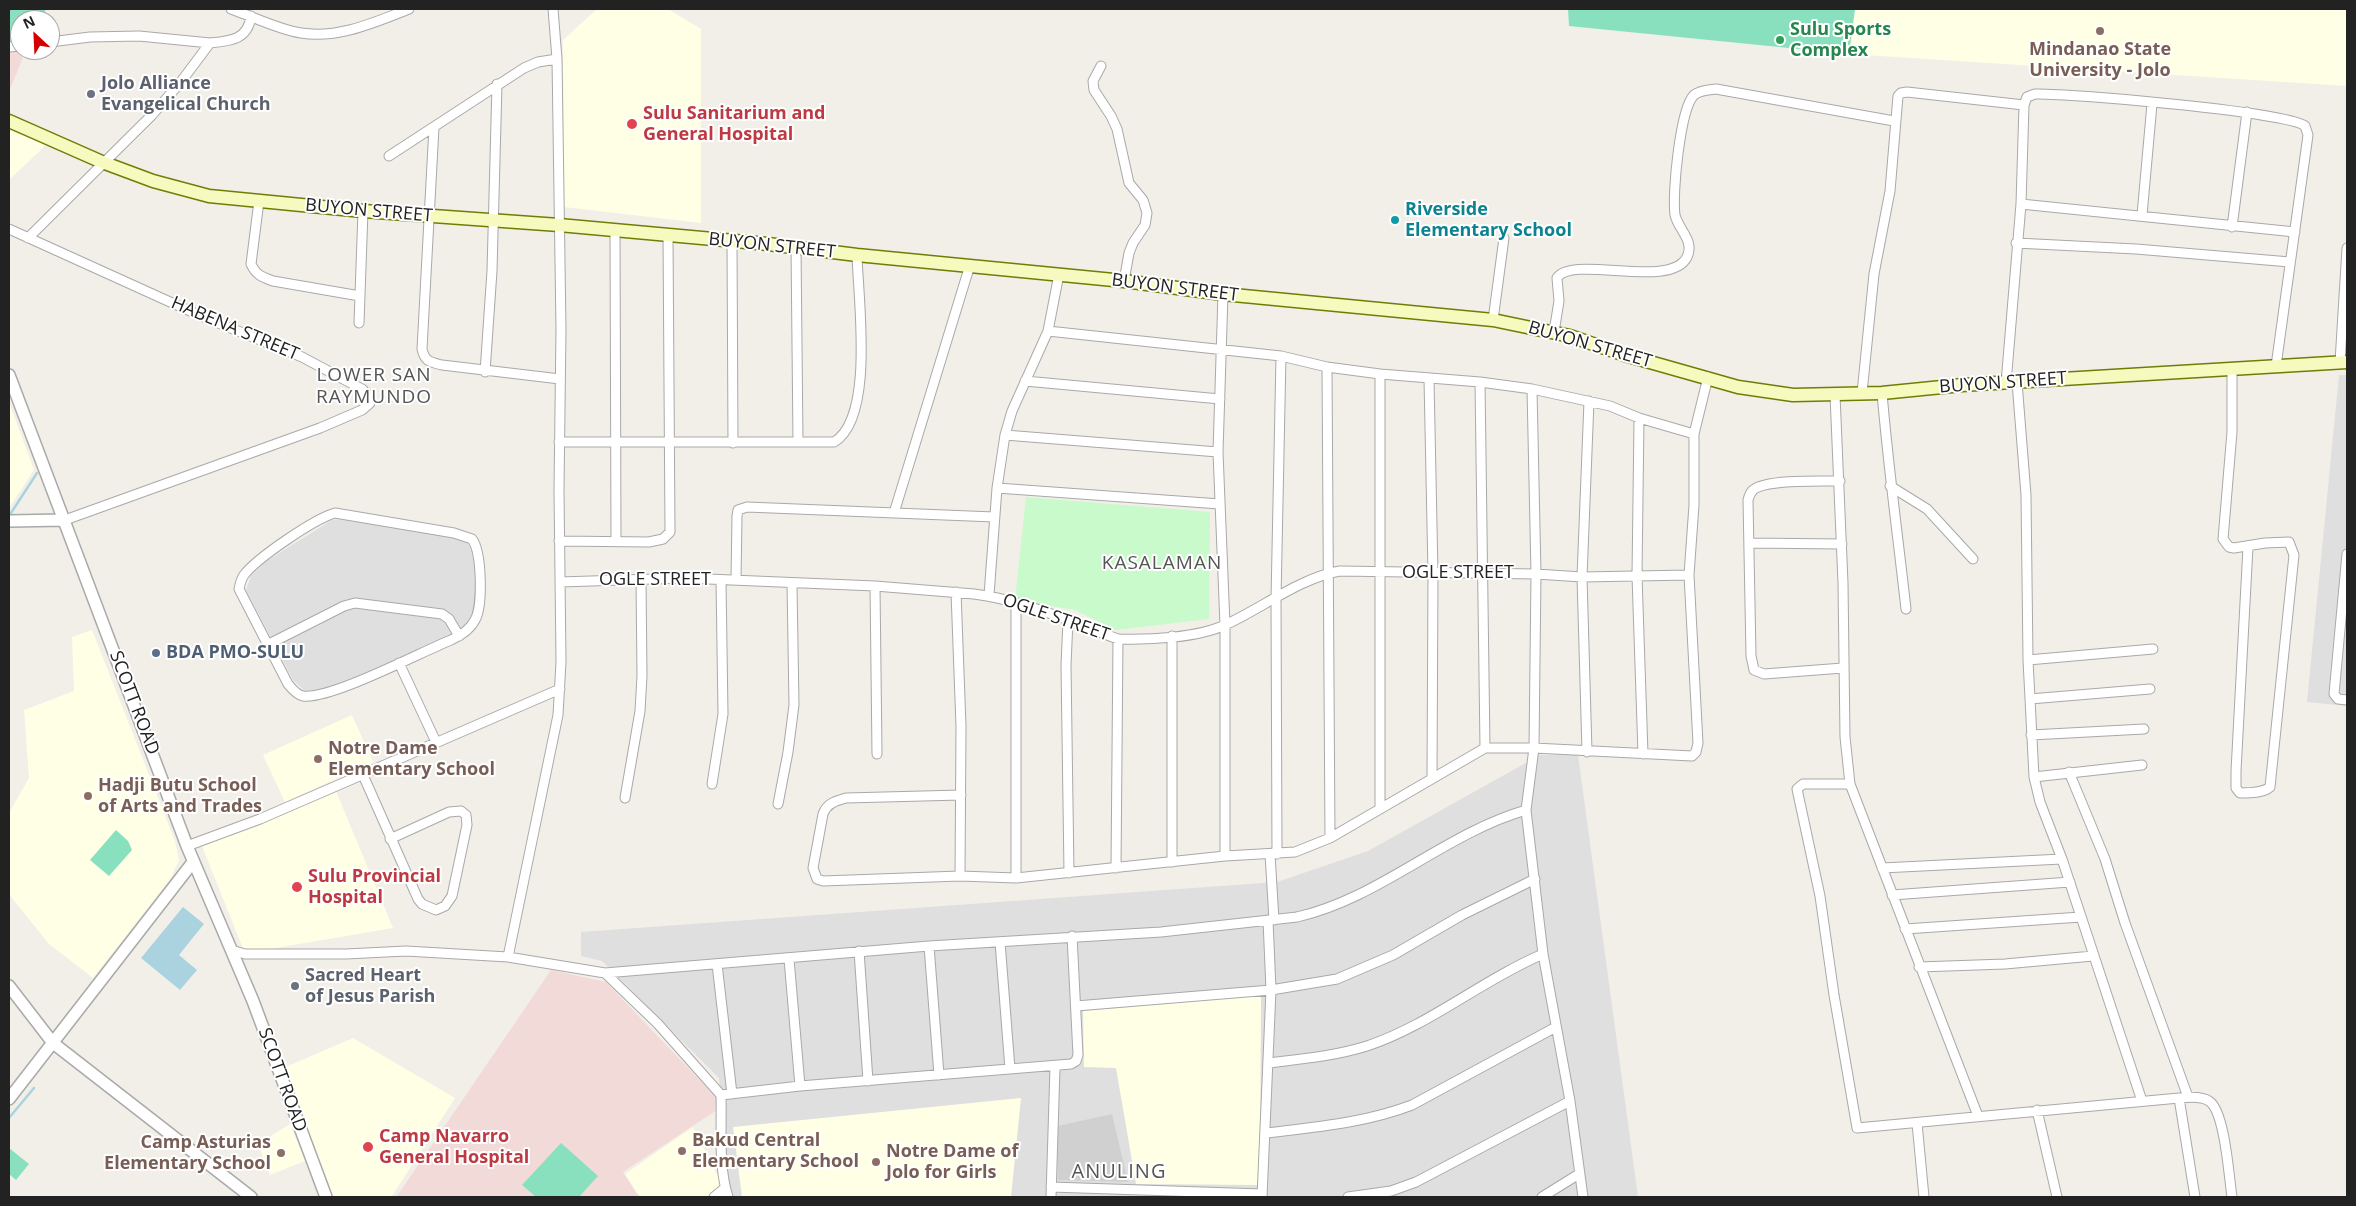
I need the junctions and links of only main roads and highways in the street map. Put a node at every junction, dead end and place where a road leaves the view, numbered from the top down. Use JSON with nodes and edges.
{"nodes":[{"id":1,"x":9,"y":121,"type":"edge"},
{"id":2,"x":2343,"y":362,"type":"edge"}],
"edges":[{"from":1,"to":2,"type":"main road","name":"BUYON STREET"}]}
